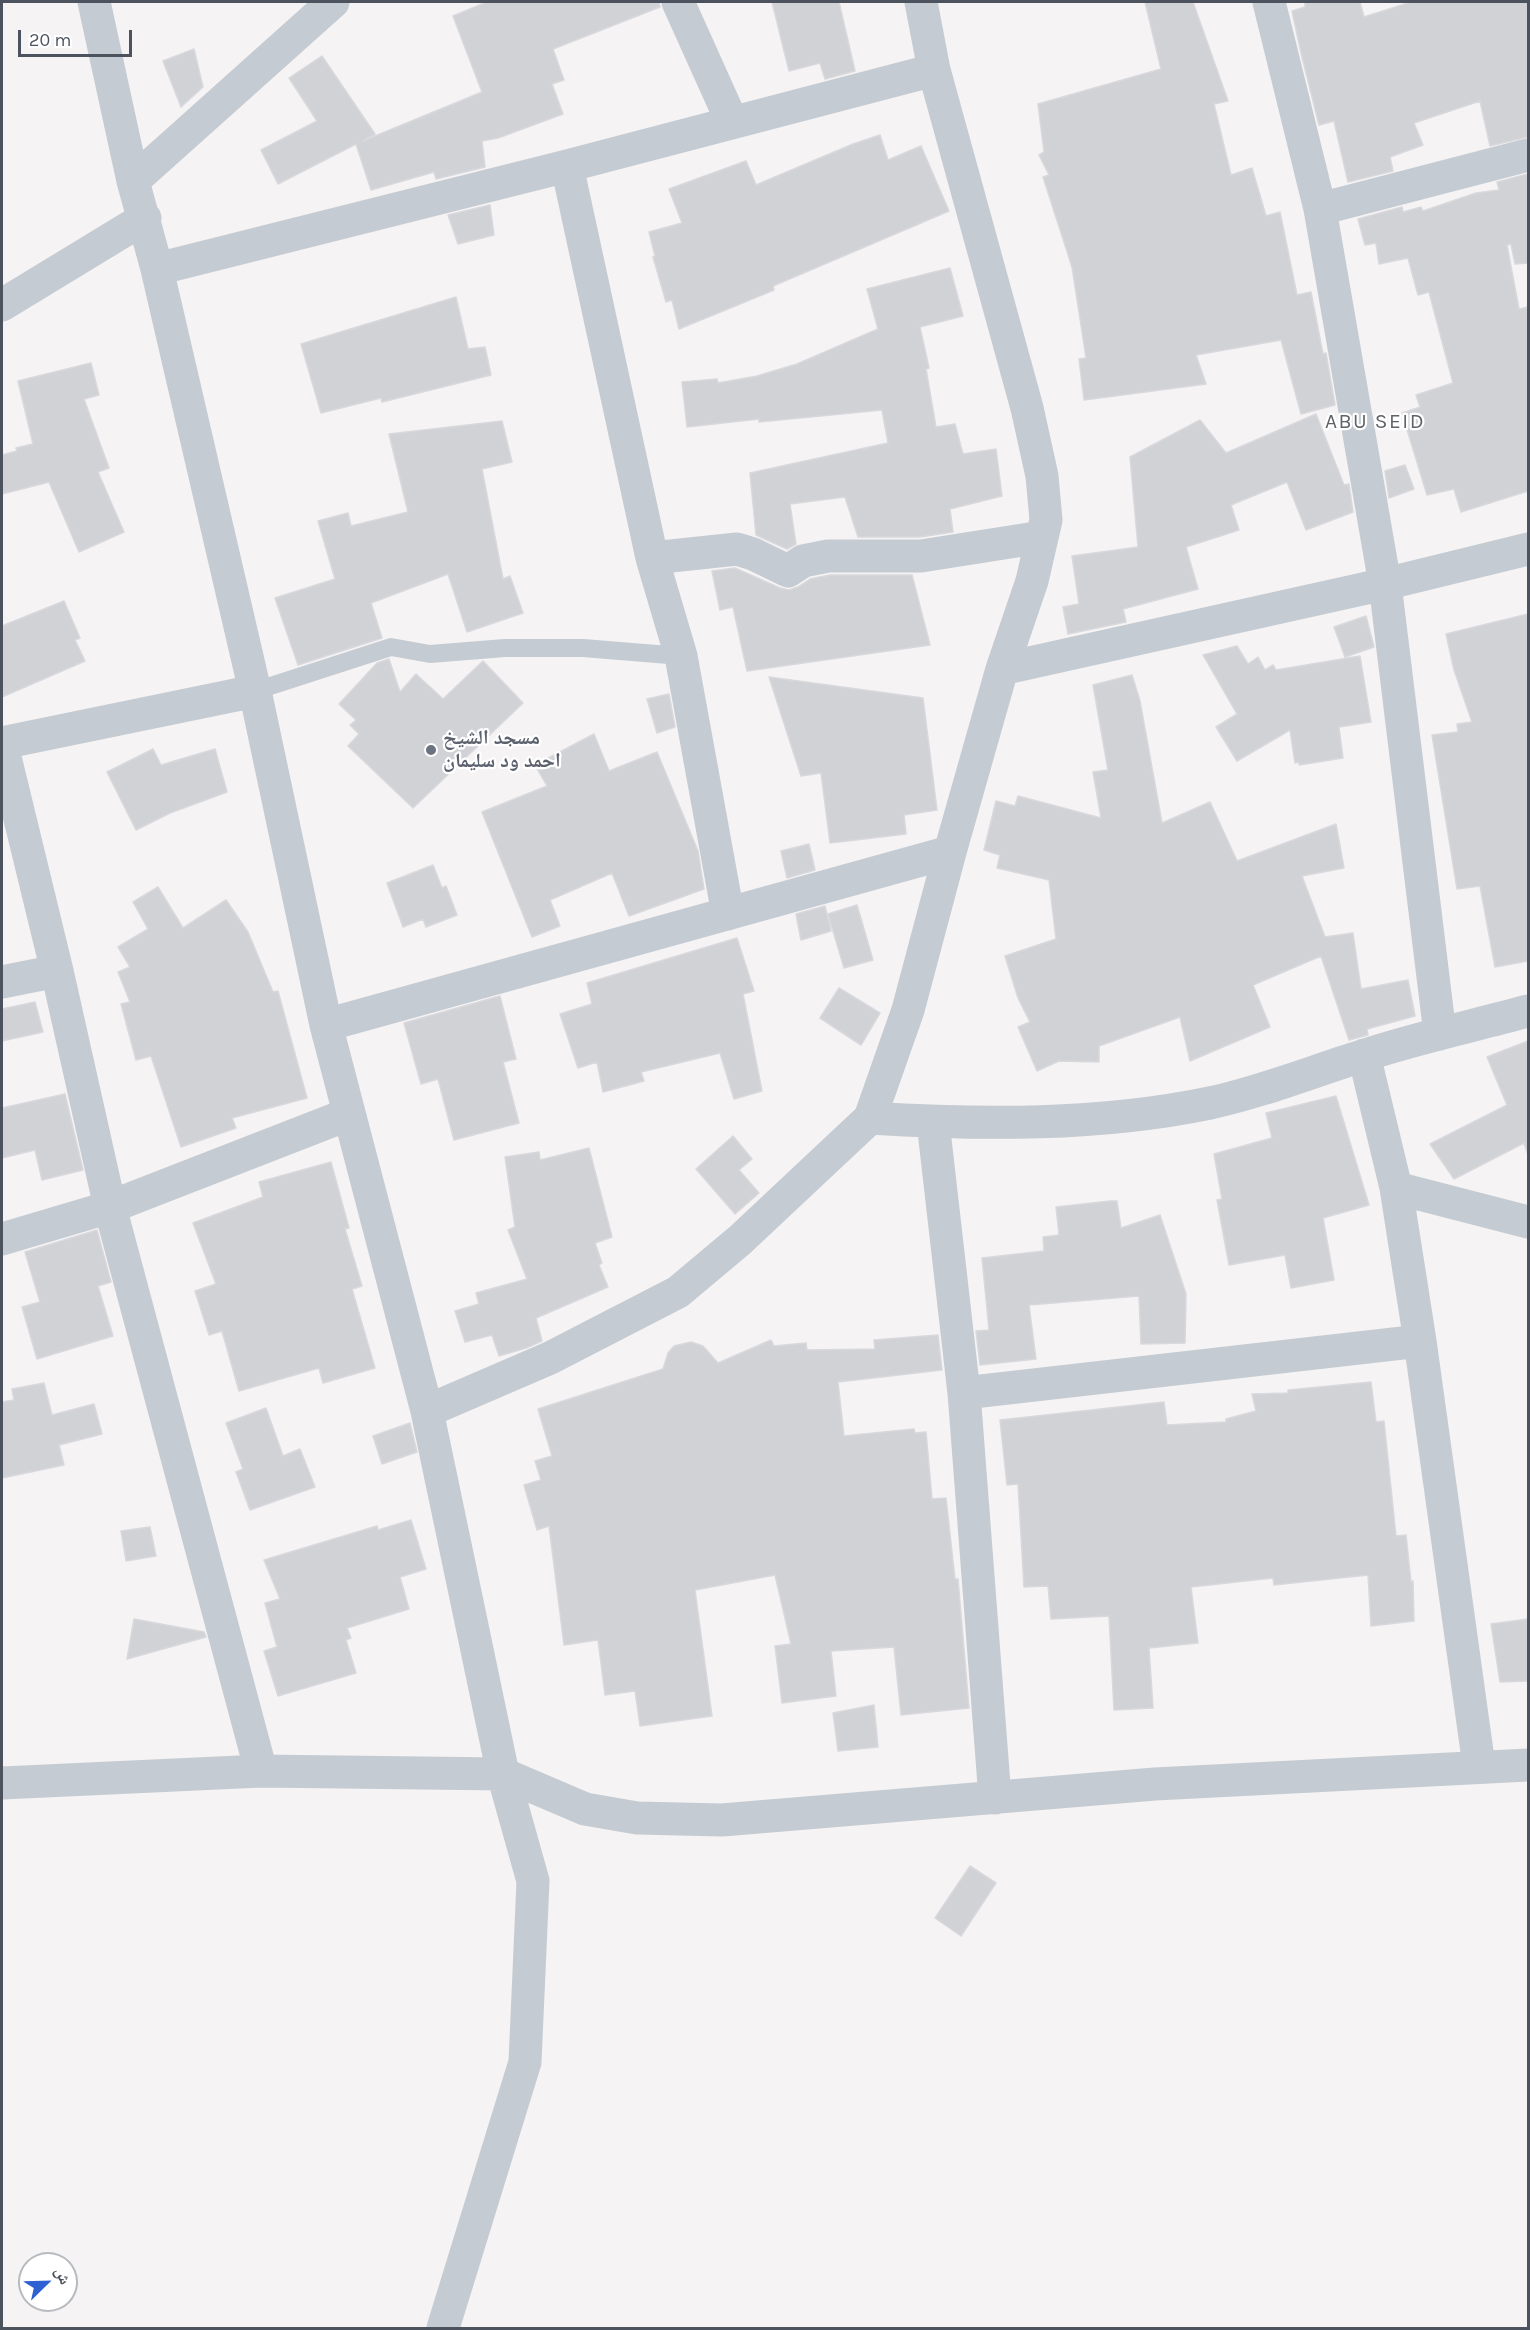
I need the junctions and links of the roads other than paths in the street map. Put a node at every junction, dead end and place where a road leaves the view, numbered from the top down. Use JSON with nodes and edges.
{"nodes":[{"id":1,"x":94,"y":2,"type":"edge"},
{"id":2,"x":333,"y":2,"type":"edge"},
{"id":3,"x":678,"y":2,"type":"edge"},
{"id":4,"x":921,"y":2,"type":"edge"},
{"id":5,"x":1269,"y":2,"type":"edge"},
{"id":6,"x":934,"y":70,"type":"junction"},
{"id":7,"x":732,"y":122,"type":"junction"},
{"id":8,"x":1528,"y":155,"type":"edge"},
{"id":9,"x":567,"y":166,"type":"junction"},
{"id":10,"x":133,"y":181,"type":"junction"},
{"id":11,"x":1320,"y":209,"type":"junction"},
{"id":12,"x":144,"y":218,"type":"junction"},
{"id":13,"x":157,"y":269,"type":"junction"},
{"id":14,"x":2,"y":304,"type":"edge"},
{"id":15,"x":1042,"y":537,"type":"junction"},
{"id":16,"x":1528,"y":549,"type":"edge"},
{"id":17,"x":652,"y":558,"type":"junction"},
{"id":18,"x":1385,"y":584,"type":"junction"},
{"id":19,"x":681,"y":656,"type":"junction"},
{"id":20,"x":1002,"y":669,"type":"junction"},
{"id":21,"x":255,"y":691,"type":"junction"},
{"id":22,"x":2,"y":744,"type":"edge"},
{"id":23,"x":950,"y":852,"type":"junction"},
{"id":24,"x":729,"y":914,"type":"junction"},
{"id":25,"x":57,"y":970,"type":"junction"},
{"id":26,"x":2,"y":982,"type":"edge"},
{"id":27,"x":1528,"y":1011,"type":"edge"},
{"id":28,"x":326,"y":1025,"type":"junction"},
{"id":29,"x":1440,"y":1034,"type":"junction"},
{"id":30,"x":1364,"y":1055,"type":"junction"},
{"id":31,"x":349,"y":1114,"type":"junction"},
{"id":32,"x":870,"y":1118,"type":"junction"},
{"id":33,"x":933,"y":1122,"type":"junction"},
{"id":34,"x":1396,"y":1188,"type":"junction"},
{"id":35,"x":110,"y":1207,"type":"junction"},
{"id":36,"x":1528,"y":1222,"type":"edge"},
{"id":37,"x":2,"y":1239,"type":"edge"},
{"id":38,"x":1420,"y":1341,"type":"junction"},
{"id":39,"x":964,"y":1393,"type":"junction"},
{"id":40,"x":427,"y":1411,"type":"junction"},
{"id":41,"x":1528,"y":1765,"type":"edge"},
{"id":42,"x":1479,"y":1766,"type":"junction"},
{"id":43,"x":261,"y":1771,"type":"junction"},
{"id":44,"x":503,"y":1774,"type":"junction"},
{"id":45,"x":2,"y":1782,"type":"edge"},
{"id":46,"x":995,"y":1798,"type":"junction"},
{"id":47,"x":443,"y":2328,"type":"edge"}],
"edges":[{"from":1,"to":10,"type":"street"},
{"from":2,"to":10,"type":"street"},
{"from":3,"to":7,"type":"street"},
{"from":4,"to":6,"type":"street"},
{"from":5,"to":11,"type":"street"},
{"from":6,"to":7,"type":"street"},
{"from":6,"to":15,"type":"street"},
{"from":7,"to":9,"type":"street"},
{"from":8,"to":11,"type":"street"},
{"from":9,"to":13,"type":"street"},
{"from":9,"to":17,"type":"street"},
{"from":10,"to":12,"type":"street"},
{"from":11,"to":18,"type":"street"},
{"from":12,"to":13,"type":"street"},
{"from":12,"to":14,"type":"street"},
{"from":13,"to":21,"type":"street"},
{"from":15,"to":17,"type":"street"},
{"from":15,"to":20,"type":"street"},
{"from":16,"to":18,"type":"street"},
{"from":17,"to":19,"type":"street"},
{"from":18,"to":20,"type":"street"},
{"from":18,"to":29,"type":"street"},
{"from":19,"to":21,"type":"lane"},
{"from":19,"to":24,"type":"street"},
{"from":20,"to":23,"type":"street"},
{"from":21,"to":22,"type":"street"},
{"from":21,"to":28,"type":"street"},
{"from":22,"to":25,"type":"street"},
{"from":23,"to":24,"type":"street"},
{"from":23,"to":32,"type":"street"},
{"from":24,"to":28,"type":"street"},
{"from":25,"to":26,"type":"street"},
{"from":25,"to":35,"type":"street"},
{"from":27,"to":29,"type":"street"},
{"from":28,"to":31,"type":"street"},
{"from":29,"to":30,"type":"street"},
{"from":30,"to":33,"type":"street"},
{"from":30,"to":34,"type":"street"},
{"from":31,"to":35,"type":"street"},
{"from":31,"to":40,"type":"street"},
{"from":32,"to":33,"type":"street"},
{"from":32,"to":40,"type":"street"},
{"from":33,"to":39,"type":"street"},
{"from":34,"to":36,"type":"street"},
{"from":34,"to":38,"type":"street"},
{"from":35,"to":37,"type":"street"},
{"from":35,"to":43,"type":"street"},
{"from":38,"to":39,"type":"street"},
{"from":38,"to":42,"type":"street"},
{"from":39,"to":46,"type":"street"},
{"from":40,"to":44,"type":"street"},
{"from":41,"to":42,"type":"street"},
{"from":42,"to":46,"type":"street"},
{"from":43,"to":44,"type":"street"},
{"from":43,"to":45,"type":"street"},
{"from":44,"to":46,"type":"street"},
{"from":44,"to":47,"type":"street"}]}
